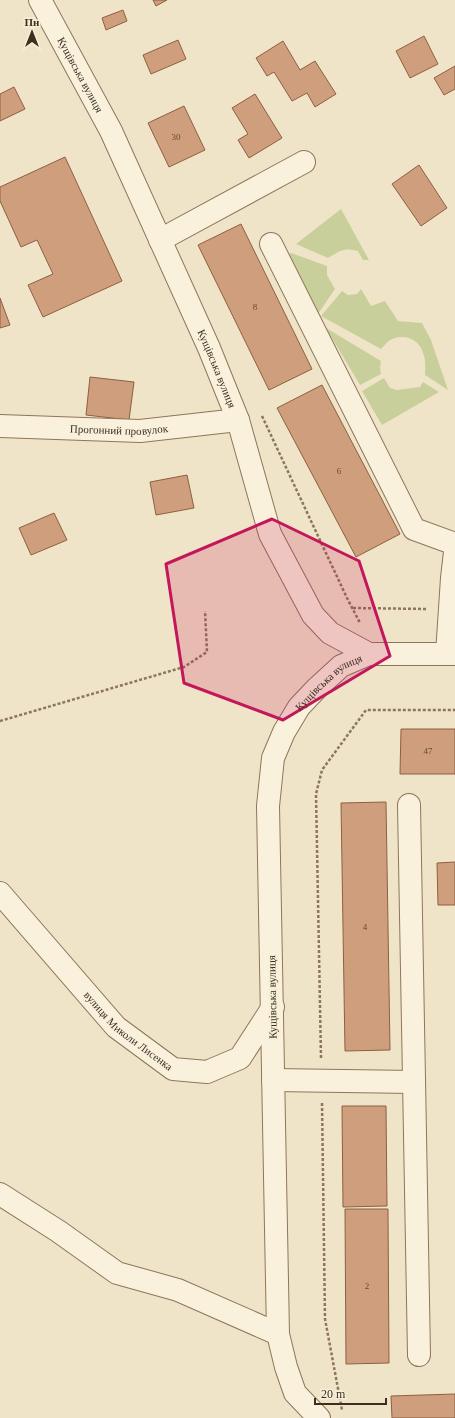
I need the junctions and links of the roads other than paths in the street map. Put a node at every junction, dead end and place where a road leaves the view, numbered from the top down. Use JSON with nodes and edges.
{"nodes":[{"id":1,"x":40,"y":0,"type":"edge"},
{"id":2,"x":304,"y":162,"type":"dead end"},
{"id":3,"x":160,"y":240,"type":"junction"},
{"id":4,"x":271,"y":244,"type":"dead end"},
{"id":5,"x":238,"y":420,"type":"junction"},
{"id":6,"x":0,"y":426,"type":"edge"},
{"id":7,"x":455,"y":544,"type":"edge"},
{"id":8,"x":455,"y":552,"type":"edge"},
{"id":9,"x":368,"y":654,"type":"junction"},
{"id":10,"x":451,"y":654,"type":"edge"},
{"id":11,"x":409,"y":805,"type":"dead end"},
{"id":12,"x":0,"y":893,"type":"edge"},
{"id":13,"x":273,"y":1007,"type":"junction"},
{"id":14,"x":273,"y":1080,"type":"junction"},
{"id":15,"x":414,"y":1082,"type":"junction"},
{"id":16,"x":0,"y":1194,"type":"edge"},
{"id":17,"x":278,"y":1334,"type":"junction"},
{"id":18,"x":419,"y":1355,"type":"dead end"},
{"id":19,"x":319,"y":1418,"type":"edge"}],
"edges":[{"from":1,"to":3,"type":"street","name":"Кущівська вулиця"},
{"from":2,"to":3,"type":"street"},
{"from":3,"to":5,"type":"street","name":"Кущівська вулиця"},
{"from":4,"to":7,"type":"street"},
{"from":5,"to":6,"type":"street","name":"Прогонний провулок"},
{"from":5,"to":9,"type":"street","name":"Кущівська вулиця"},
{"from":8,"to":10,"type":"street"},
{"from":9,"to":10,"type":"street"},
{"from":9,"to":13,"type":"street","name":"Кущівська вулиця"},
{"from":11,"to":15,"type":"street"},
{"from":12,"to":13,"type":"street","name":"вулиця Миколи Лисенка"},
{"from":13,"to":14,"type":"street","name":"Кущівська вулиця"},
{"from":14,"to":15,"type":"street"},
{"from":14,"to":17,"type":"street","name":"Кущівська вулиця"},
{"from":15,"to":18,"type":"street"},
{"from":16,"to":17,"type":"street"},
{"from":17,"to":19,"type":"street","name":"Кущівська вулиця"}]}
